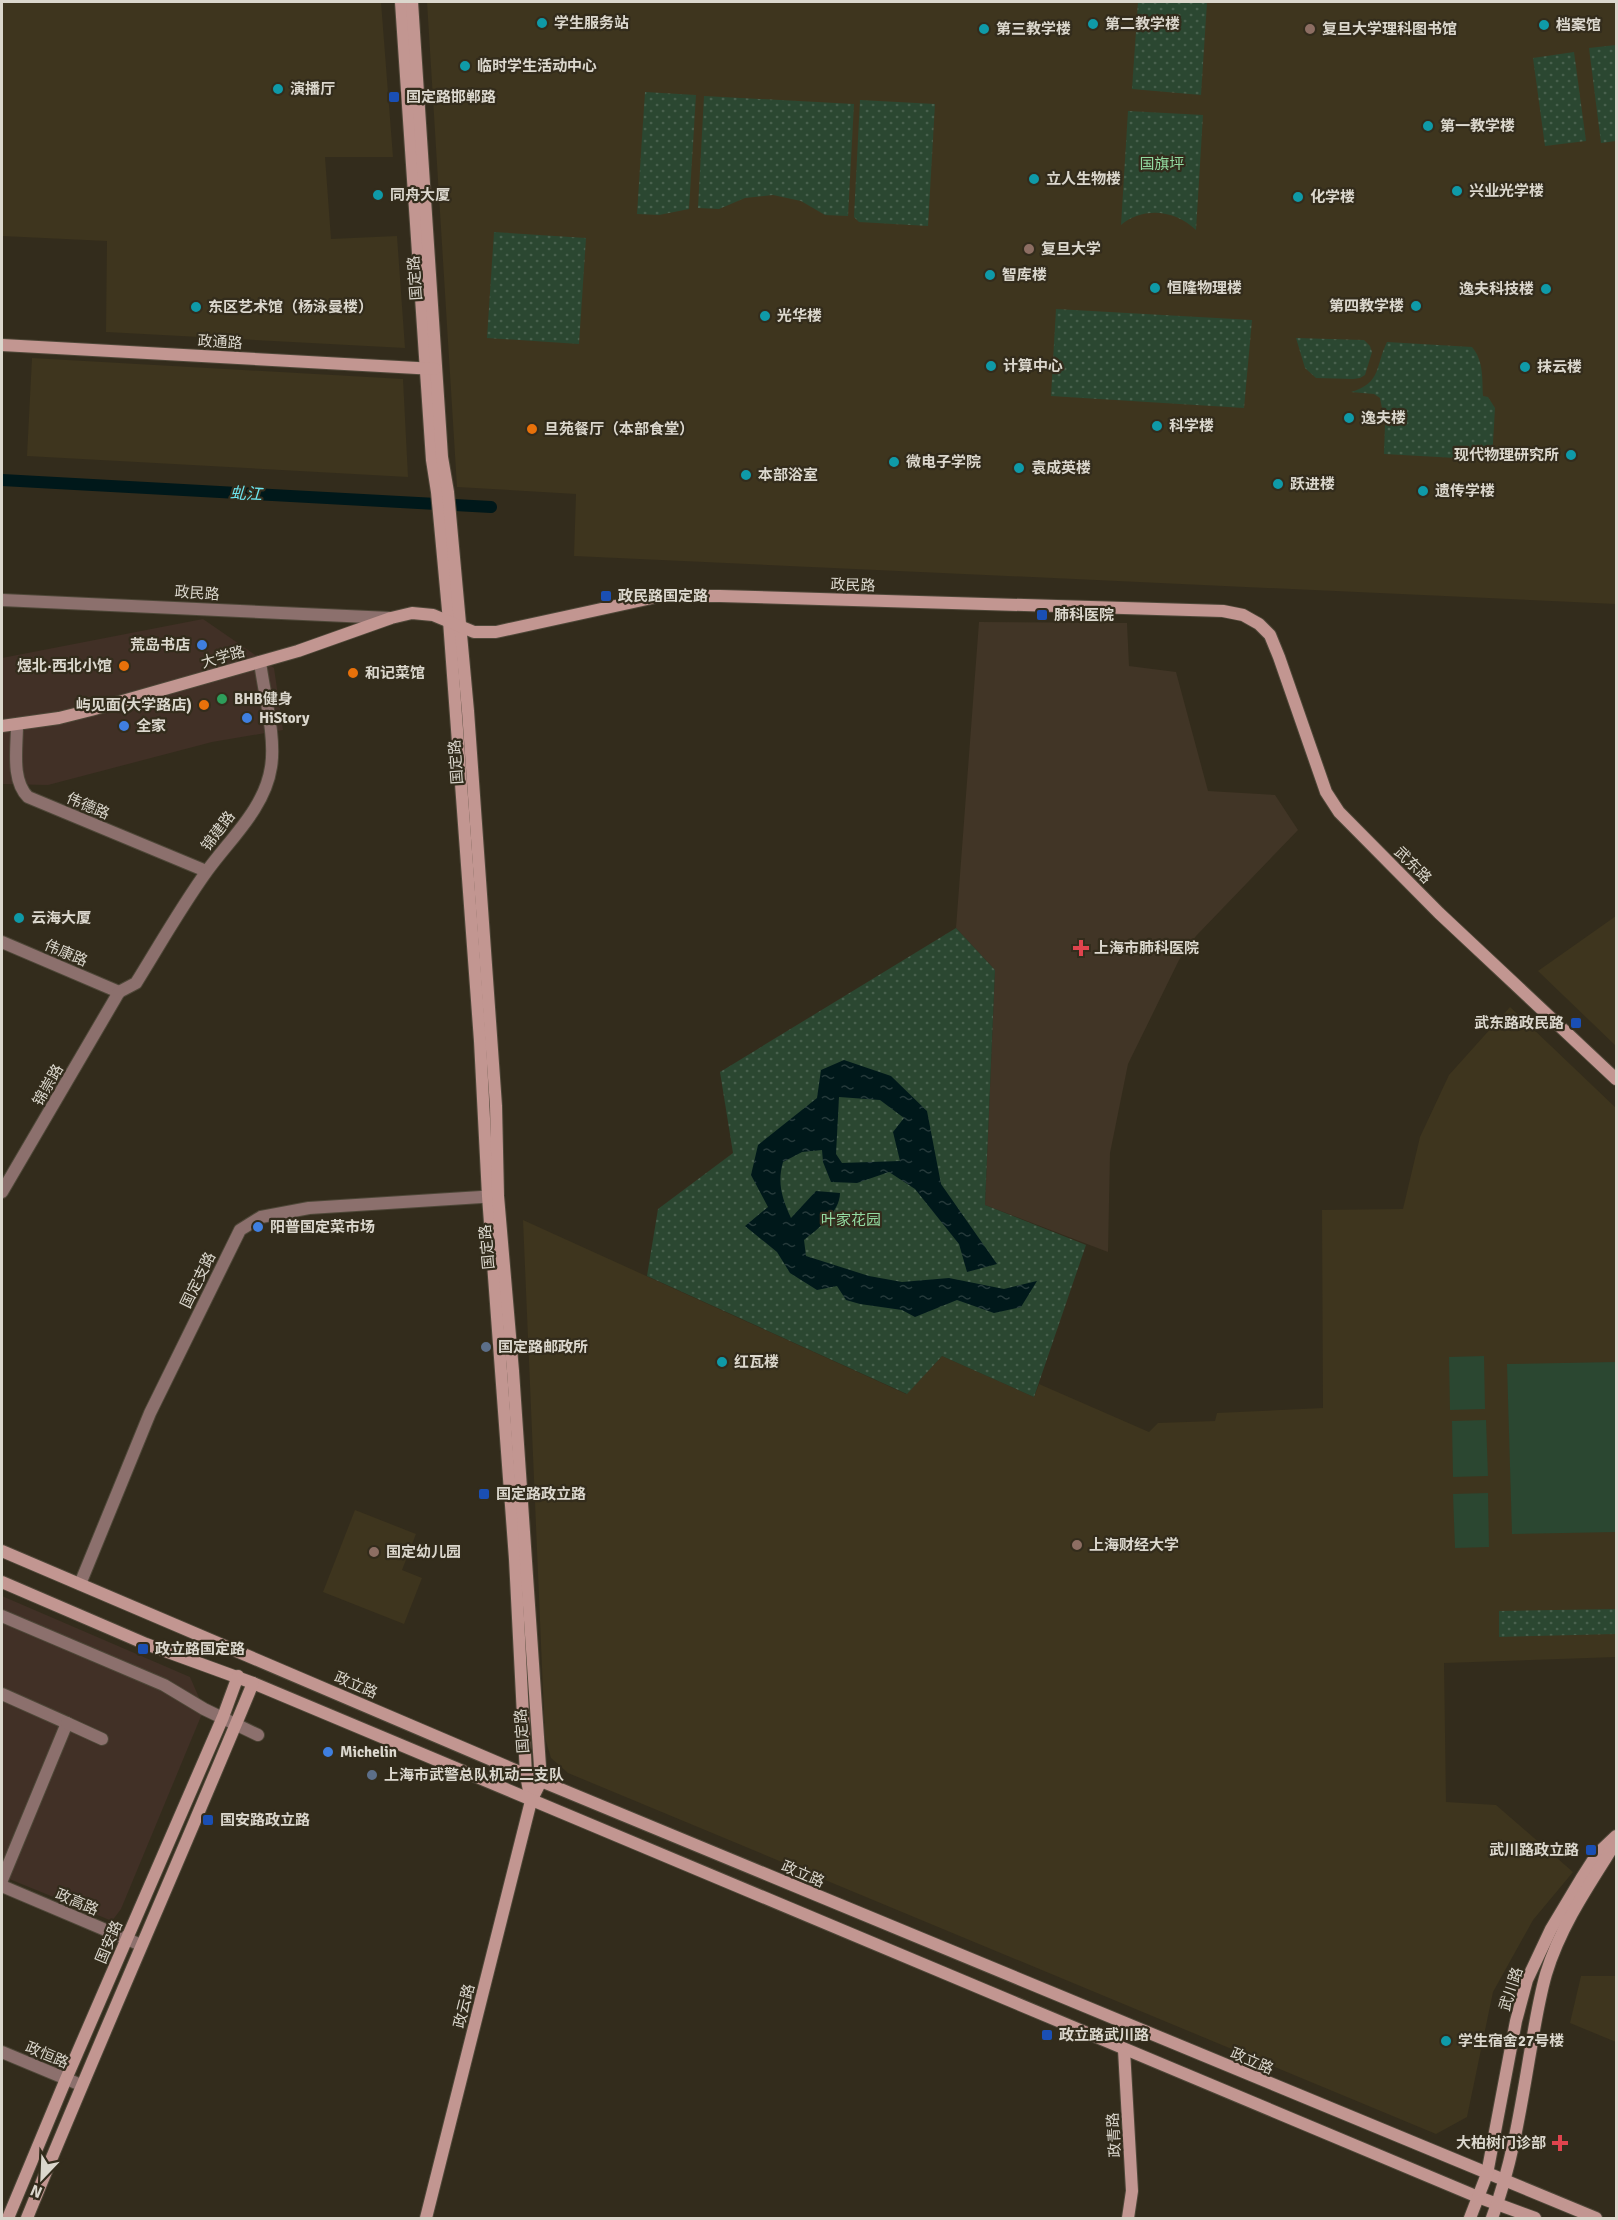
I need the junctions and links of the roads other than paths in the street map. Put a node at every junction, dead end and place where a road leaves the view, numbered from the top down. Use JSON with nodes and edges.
{"nodes":[{"id":1,"x":401,"y":2,"type":"edge"},
{"id":2,"x":412,"y":2,"type":"edge"},
{"id":3,"x":2,"y":345,"type":"edge"},
{"id":4,"x":432,"y":369,"type":"junction"},
{"id":5,"x":2,"y":600,"type":"edge"},
{"id":6,"x":391,"y":618,"type":"junction"},
{"id":7,"x":454,"y":623,"type":"junction"},
{"id":8,"x":1259,"y":624,"type":"joint"},
{"id":9,"x":260,"y":662,"type":"junction"},
{"id":10,"x":17,"y":725,"type":"junction"},
{"id":11,"x":2,"y":726,"type":"edge"},
{"id":12,"x":206,"y":872,"type":"junction"},
{"id":13,"x":2,"y":942,"type":"edge"},
{"id":14,"x":119,"y":992,"type":"junction"},
{"id":15,"x":1617,"y":1079,"type":"edge"},
{"id":16,"x":2,"y":1192,"type":"edge"},
{"id":17,"x":493,"y":1196,"type":"junction"},
{"id":18,"x":2,"y":1551,"type":"edge"},
{"id":19,"x":2,"y":1582,"type":"edge"},
{"id":20,"x":80,"y":1584,"type":"junction"},
{"id":21,"x":2,"y":1616,"type":"edge"},
{"id":22,"x":238,"y":1677,"type":"junction"},
{"id":23,"x":253,"y":1683,"type":"junction"},
{"id":24,"x":2,"y":1694,"type":"edge"},
{"id":25,"x":223,"y":1717,"type":"junction"},
{"id":26,"x":67,"y":1723,"type":"junction"},
{"id":27,"x":236,"y":1723,"type":"junction"},
{"id":28,"x":258,"y":1735,"type":"dead end"},
{"id":29,"x":102,"y":1738,"type":"dead end"},
{"id":30,"x":526,"y":1775,"type":"junction"},
{"id":31,"x":541,"y":1781,"type":"junction"},
{"id":32,"x":531,"y":1801,"type":"junction"},
{"id":33,"x":1617,"y":1836,"type":"edge"},
{"id":34,"x":1617,"y":1842,"type":"edge"},
{"id":35,"x":2,"y":1880,"type":"edge"},
{"id":36,"x":2,"y":1886,"type":"edge"},
{"id":37,"x":127,"y":1939,"type":"junction"},
{"id":38,"x":141,"y":1945,"type":"junction"},
{"id":39,"x":1124,"y":2049,"type":"junction"},
{"id":40,"x":2,"y":2052,"type":"edge"},
{"id":41,"x":66,"y":2079,"type":"junction"},
{"id":42,"x":81,"y":2085,"type":"junction"},
{"id":43,"x":1487,"y":2174,"type":"junction"},
{"id":44,"x":1505,"y":2181,"type":"junction"},
{"id":45,"x":1478,"y":2197,"type":"junction"},
{"id":46,"x":1497,"y":2204,"type":"junction"},
{"id":47,"x":8,"y":2218,"type":"edge"},
{"id":48,"x":27,"y":2218,"type":"edge"},
{"id":49,"x":426,"y":2218,"type":"edge"},
{"id":50,"x":1128,"y":2218,"type":"edge"},
{"id":51,"x":1470,"y":2218,"type":"edge"},
{"id":52,"x":1492,"y":2218,"type":"edge"},
{"id":53,"x":1535,"y":2218,"type":"edge"},
{"id":54,"x":1596,"y":2218,"type":"edge"}],
"edges":[{"from":1,"to":4,"type":"street","name":"国定路"},
{"from":2,"to":4,"type":"street","name":"国定路"},
{"from":3,"to":4,"type":"street","name":"政通路"},
{"from":4,"to":7,"type":"street","name":"国定路"},
{"from":5,"to":6,"type":"street","name":"政民路"},
{"from":6,"to":7,"type":"street","name":"大学路"},
{"from":6,"to":9,"type":"street","name":"大学路"},
{"from":7,"to":8,"type":"street","name":"政民路"},
{"from":7,"to":17,"type":"street","name":"国定路"},
{"from":8,"to":15,"type":"street","name":"武东路"},
{"from":9,"to":10,"type":"street","name":"大学路"},
{"from":9,"to":12,"type":"street","name":"锦建路"},
{"from":10,"to":11,"type":"street","name":"大学路"},
{"from":10,"to":12,"type":"street","name":"伟德路"},
{"from":12,"to":14,"type":"street","name":"锦建路"},
{"from":13,"to":14,"type":"street","name":"伟康路"},
{"from":14,"to":16,"type":"street","name":"锦崇路"},
{"from":17,"to":20,"type":"street","name":"国定支路"},
{"from":17,"to":30,"type":"street","name":"国定路"},
{"from":17,"to":31,"type":"street","name":"国定路"},
{"from":18,"to":20,"type":"street","name":"政立路"},
{"from":19,"to":22,"type":"street"},
{"from":20,"to":30,"type":"street","name":"政立路"},
{"from":21,"to":25,"type":"street"},
{"from":22,"to":23,"type":"street"},
{"from":22,"to":25,"type":"street","name":"国安路"},
{"from":23,"to":27,"type":"street","name":"国安路"},
{"from":23,"to":32,"type":"street"},
{"from":24,"to":26,"type":"street"},
{"from":25,"to":27,"type":"street"},
{"from":25,"to":37,"type":"street","name":"国安路"},
{"from":26,"to":29,"type":"street"},
{"from":26,"to":35,"type":"street"},
{"from":27,"to":28,"type":"street"},
{"from":27,"to":38,"type":"street","name":"国安路"},
{"from":30,"to":31,"type":"street","name":"政立路"},
{"from":30,"to":32,"type":"street","name":"国定路"},
{"from":31,"to":32,"type":"street"},
{"from":31,"to":43,"type":"street","name":"政立路"},
{"from":32,"to":39,"type":"street"},
{"from":32,"to":49,"type":"street","name":"政云路"},
{"from":33,"to":43,"type":"street","name":"武川路"},
{"from":34,"to":44,"type":"street"},
{"from":36,"to":37,"type":"street","name":"政高路"},
{"from":37,"to":38,"type":"street","name":"政高路"},
{"from":37,"to":41,"type":"street","name":"国安路"},
{"from":38,"to":42,"type":"street","name":"国安路"},
{"from":39,"to":45,"type":"street"},
{"from":39,"to":50,"type":"street","name":"政青路"},
{"from":40,"to":41,"type":"street","name":"政恒路"},
{"from":41,"to":42,"type":"street","name":"政恒路"},
{"from":41,"to":47,"type":"street","name":"国安路"},
{"from":42,"to":48,"type":"street","name":"国安路"},
{"from":43,"to":44,"type":"street","name":"政立路"},
{"from":43,"to":45,"type":"street","name":"武川路"},
{"from":44,"to":46,"type":"street"},
{"from":44,"to":54,"type":"street","name":"政立路"},
{"from":45,"to":46,"type":"street"},
{"from":45,"to":51,"type":"street","name":"武川路"},
{"from":46,"to":52,"type":"street"},
{"from":46,"to":53,"type":"street"}]}
